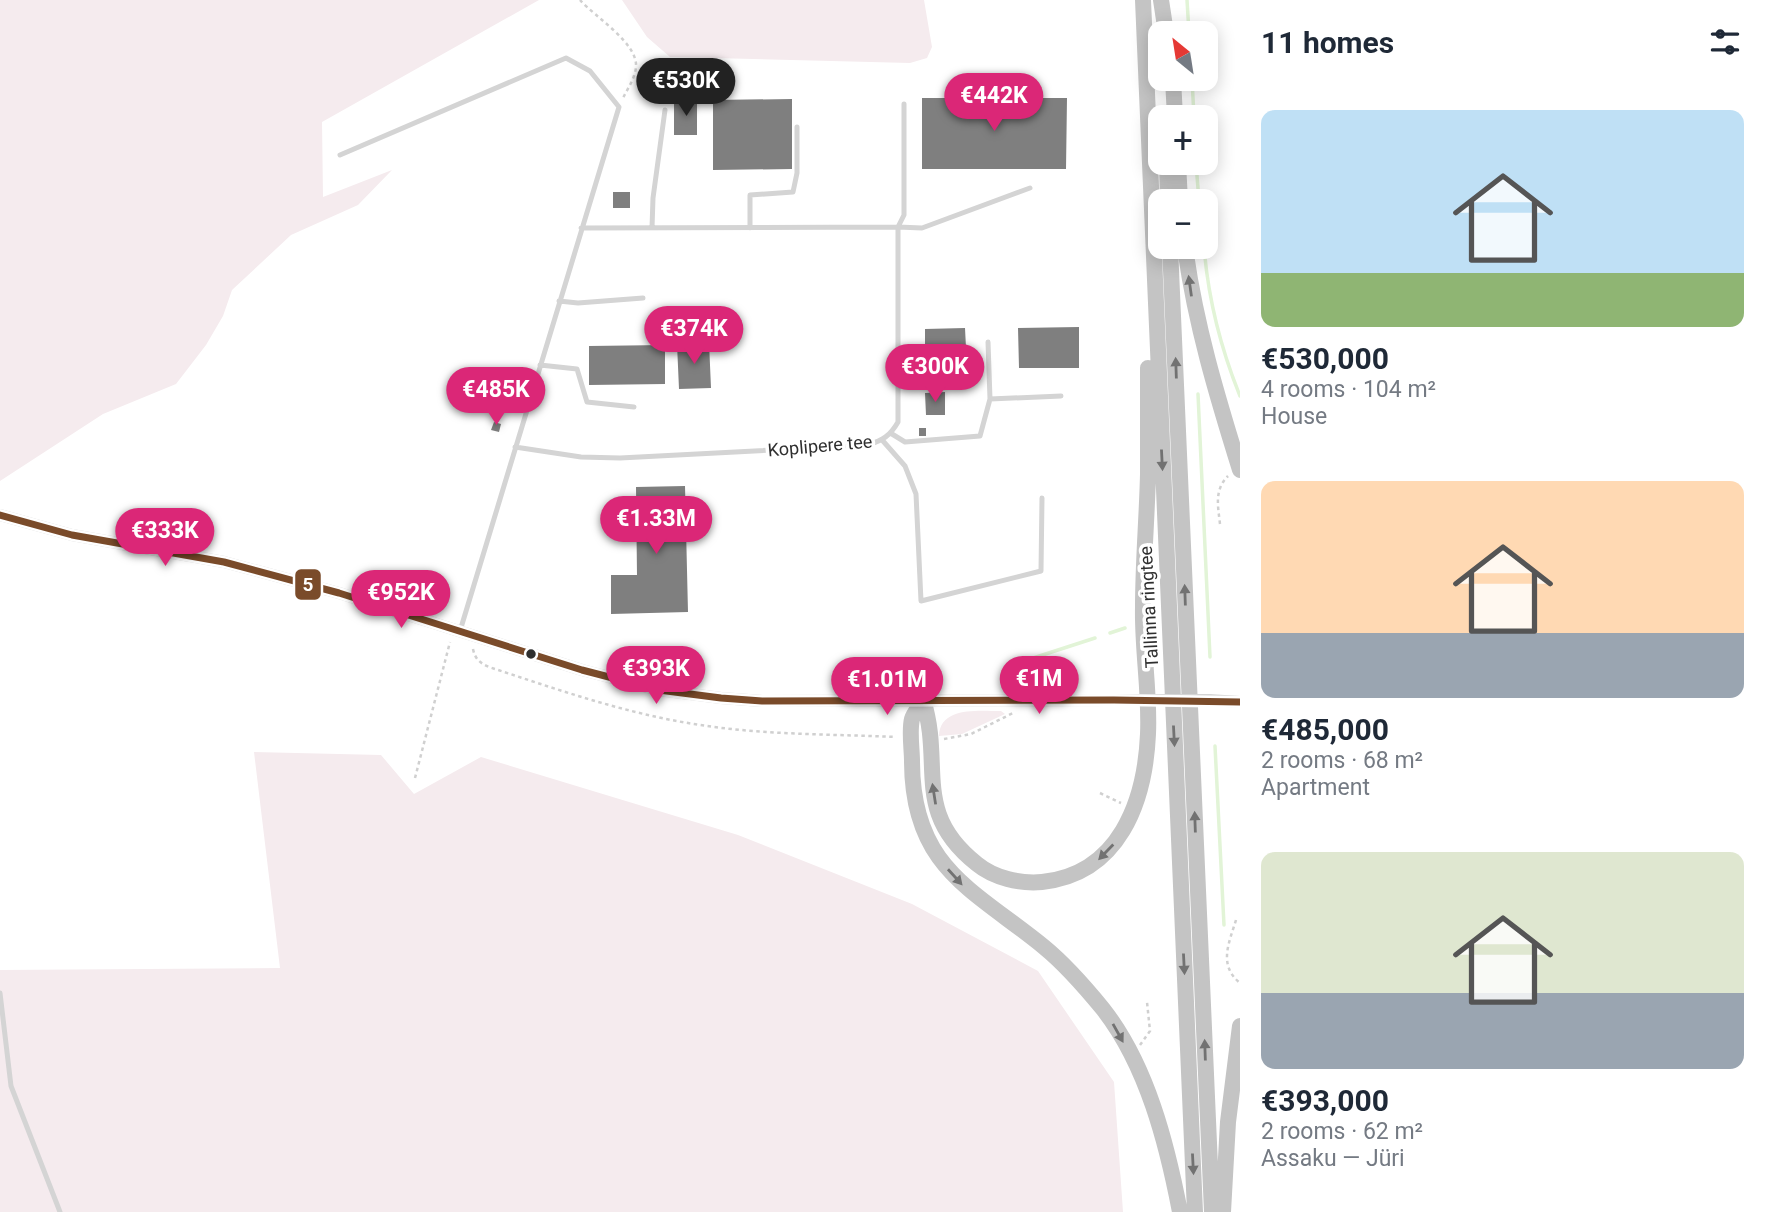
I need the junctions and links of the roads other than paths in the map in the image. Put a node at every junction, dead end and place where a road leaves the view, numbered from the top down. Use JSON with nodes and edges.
{"nodes":[{"id":1,"x":1143,"y":0,"type":"edge"},
{"id":2,"x":1161,"y":0,"type":"edge"},
{"id":3,"x":1163,"y":21,"type":"edge"},
{"id":4,"x":904,"y":104,"type":"dead end"},
{"id":5,"x":665,"y":110,"type":"dead end"},
{"id":6,"x":1147,"y":116,"type":"joint"},
{"id":7,"x":797,"y":127,"type":"dead end"},
{"id":8,"x":340,"y":155,"type":"dead end"},
{"id":9,"x":1030,"y":188,"type":"dead end"},
{"id":10,"x":1150,"y":189,"type":"edge"},
{"id":11,"x":898,"y":227,"type":"junction"},
{"id":12,"x":581,"y":228,"type":"junction"},
{"id":13,"x":652,"y":228,"type":"junction"},
{"id":14,"x":750,"y":228,"type":"junction"},
{"id":15,"x":1153,"y":259,"type":"edge"},
{"id":16,"x":1153,"y":259,"type":"edge"},
{"id":17,"x":1171,"y":259,"type":"edge"},
{"id":18,"x":1187,"y":259,"type":"edge"},
{"id":19,"x":643,"y":298,"type":"dead end"},
{"id":20,"x":559,"y":301,"type":"junction"},
{"id":21,"x":988,"y":342,"type":"dead end"},
{"id":22,"x":540,"y":365,"type":"junction"},
{"id":23,"x":1061,"y":396,"type":"dead end"},
{"id":24,"x":990,"y":399,"type":"junction"},
{"id":25,"x":634,"y":407,"type":"dead end"},
{"id":26,"x":892,"y":433,"type":"junction"},
{"id":27,"x":883,"y":440,"type":"junction"},
{"id":28,"x":515,"y":447,"type":"junction"},
{"id":29,"x":1240,"y":469,"type":"edge"},
{"id":30,"x":1042,"y":498,"type":"dead end"},
{"id":31,"x":0,"y":515,"type":"edge"},
{"id":32,"x":462,"y":631,"type":"junction"},
{"id":33,"x":923,"y":700,"type":"junction"},
{"id":34,"x":1239,"y":701,"type":"edge"},
{"id":35,"x":0,"y":993,"type":"edge"},
{"id":36,"x":1240,"y":1026,"type":"edge"},
{"id":37,"x":60,"y":1212,"type":"edge"},
{"id":38,"x":1180,"y":1212,"type":"edge"},
{"id":39,"x":1195,"y":1212,"type":"edge"},
{"id":40,"x":1212,"y":1212,"type":"edge"},
{"id":41,"x":1223,"y":1212,"type":"edge"}],
"edges":[{"from":1,"to":6,"type":"highway","name":"Tallinna ringtee"},
{"from":2,"to":3,"type":"highway"},
{"from":4,"to":11,"type":"lane","name":"Koplipere tee"},
{"from":5,"to":13,"type":"lane"},
{"from":6,"to":10,"type":"highway","name":"Tallinna ringtee"},
{"from":7,"to":14,"type":"lane"},
{"from":8,"to":12,"type":"lane"},
{"from":9,"to":11,"type":"lane"},
{"from":11,"to":14,"type":"lane"},
{"from":11,"to":26,"type":"lane","name":"Koplipere tee"},
{"from":12,"to":13,"type":"lane"},
{"from":12,"to":20,"type":"lane"},
{"from":13,"to":14,"type":"lane"},
{"from":15,"to":33,"type":"highway","one_way":true},
{"from":16,"to":39,"type":"highway","name":"Tallinna ringtee","one_way":true},
{"from":40,"to":17,"type":"highway","name":"Tallinna ringtee","one_way":true},
{"from":29,"to":18,"type":"highway","one_way":true},
{"from":19,"to":20,"type":"lane"},
{"from":20,"to":22,"type":"lane"},
{"from":21,"to":24,"type":"lane"},
{"from":22,"to":25,"type":"lane"},
{"from":22,"to":28,"type":"lane"},
{"from":23,"to":24,"type":"lane"},
{"from":24,"to":26,"type":"lane"},
{"from":26,"to":27,"type":"lane","name":"Koplipere tee"},
{"from":27,"to":28,"type":"lane","name":"Koplipere tee"},
{"from":27,"to":30,"type":"lane"},
{"from":28,"to":32,"type":"lane"},
{"from":31,"to":32,"type":"street"},
{"from":32,"to":33,"type":"street"},
{"from":33,"to":34,"type":"street","bridge":true},
{"from":33,"to":38,"type":"highway","one_way":true},
{"from":35,"to":37,"type":"lane"},
{"from":36,"to":41,"type":"highway"}]}
